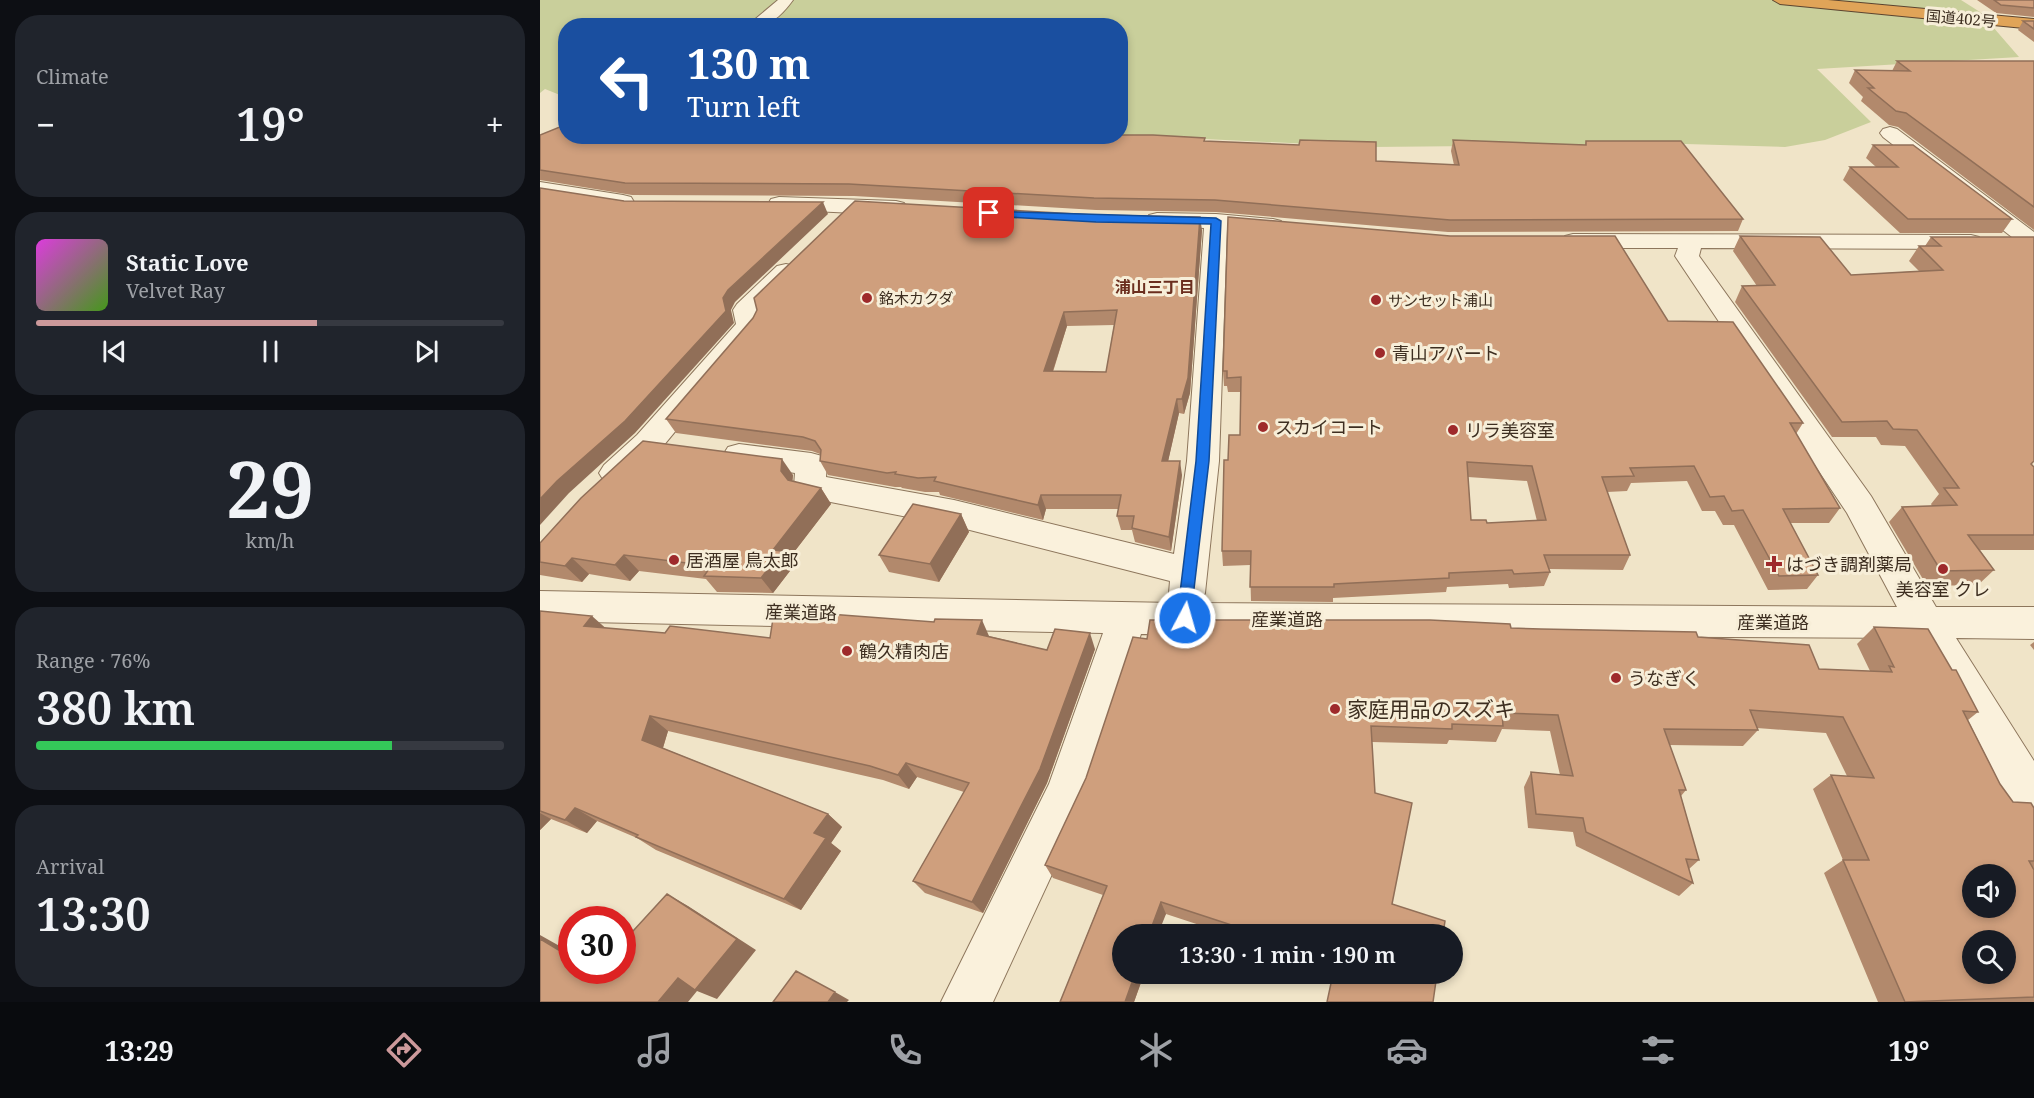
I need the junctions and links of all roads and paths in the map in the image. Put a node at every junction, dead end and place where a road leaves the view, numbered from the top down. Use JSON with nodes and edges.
{"nodes":[{"id":1,"x":786,"y":0,"type":"edge"},
{"id":2,"x":1780,"y":0,"type":"edge"},
{"id":3,"x":765,"y":18,"type":"edge"},
{"id":4,"x":2034,"y":24,"type":"edge"},
{"id":5,"x":1890,"y":133,"type":"dead end"},
{"id":6,"x":540,"y":189,"type":"edge"},
{"id":7,"x":644,"y":204,"type":"edge"},
{"id":8,"x":760,"y":204,"type":"edge"},
{"id":9,"x":854,"y":205,"type":"junction"},
{"id":10,"x":918,"y":210,"type":"edge"},
{"id":11,"x":1132,"y":220,"type":"edge"},
{"id":12,"x":1216,"y":221,"type":"junction"},
{"id":13,"x":1297,"y":228,"type":"edge"},
{"id":14,"x":829,"y":229,"type":"edge"},
{"id":15,"x":1552,"y":241,"type":"edge"},
{"id":16,"x":1692,"y":242,"type":"junction"},
{"id":17,"x":2034,"y":242,"type":"edge"},
{"id":18,"x":804,"y":253,"type":"edge"},
{"id":19,"x":648,"y":443,"type":"junction"},
{"id":20,"x":599,"y":489,"type":"edge"},
{"id":21,"x":1190,"y":572,"type":"junction"},
{"id":22,"x":540,"y":606,"type":"edge"},
{"id":23,"x":1127,"y":618,"type":"junction"},
{"id":24,"x":1185,"y":618,"type":"junction"},
{"id":25,"x":1925,"y":622,"type":"junction"},
{"id":26,"x":2034,"y":623,"type":"edge"},
{"id":27,"x":2034,"y":801,"type":"edge"},
{"id":28,"x":967,"y":1002,"type":"edge"}],
"edges":[{"from":1,"to":3,"type":"street"},
{"from":2,"to":4,"type":"highway","name":"国道402号"},
{"from":5,"to":17,"type":"street"},
{"from":6,"to":7,"type":"street"},
{"from":8,"to":9,"type":"street"},
{"from":9,"to":10,"type":"street"},
{"from":9,"to":14,"type":"street"},
{"from":11,"to":12,"type":"street"},
{"from":12,"to":13,"type":"street"},
{"from":12,"to":21,"type":"street"},
{"from":15,"to":16,"type":"street"},
{"from":16,"to":17,"type":"street"},
{"from":16,"to":25,"type":"street"},
{"from":18,"to":19,"type":"street"},
{"from":19,"to":20,"type":"street"},
{"from":19,"to":21,"type":"street"},
{"from":21,"to":24,"type":"street"},
{"from":22,"to":23,"type":"street","name":"産業道路"},
{"from":23,"to":24,"type":"street","name":"産業道路"},
{"from":23,"to":28,"type":"street"},
{"from":24,"to":25,"type":"street","name":"産業道路"},
{"from":25,"to":26,"type":"street","name":"産業道路"},
{"from":25,"to":27,"type":"street"}]}
